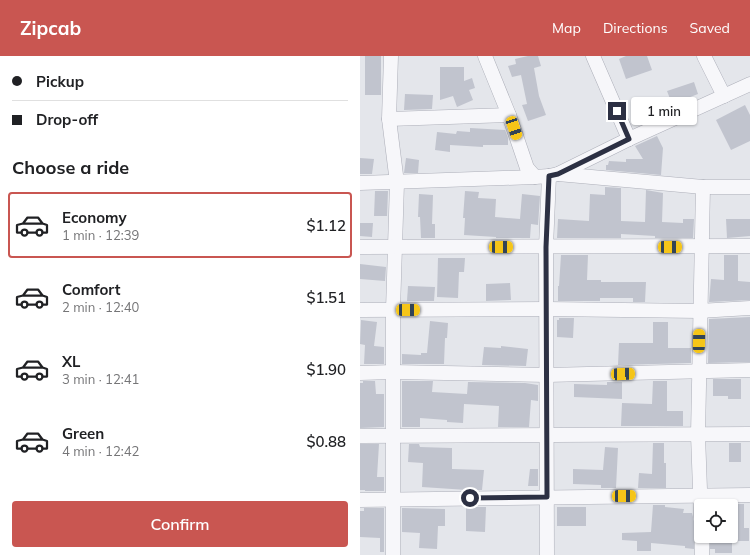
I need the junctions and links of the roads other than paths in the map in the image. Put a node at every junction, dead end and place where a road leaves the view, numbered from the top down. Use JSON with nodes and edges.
{"nodes":[{"id":1,"x":390,"y":56,"type":"edge"},
{"id":2,"x":485,"y":56,"type":"edge"},
{"id":3,"x":593,"y":56,"type":"edge"},
{"id":4,"x":704,"y":56,"type":"edge"},
{"id":5,"x":750,"y":84,"type":"edge"},
{"id":6,"x":724,"y":96,"type":"junction"},
{"id":7,"x":509,"y":115,"type":"junction"},
{"id":8,"x":389,"y":119,"type":"junction"},
{"id":9,"x":629,"y":139,"type":"junction"},
{"id":10,"x":547,"y":176,"type":"junction"},
{"id":11,"x":360,"y":183,"type":"edge"},
{"id":12,"x":397,"y":183,"type":"junction"},
{"id":13,"x":703,"y":187,"type":"junction"},
{"id":14,"x":750,"y":187,"type":"edge"},
{"id":15,"x":750,"y":246,"type":"edge"},
{"id":16,"x":360,"y":247,"type":"edge"},
{"id":17,"x":394,"y":247,"type":"junction"},
{"id":18,"x":546,"y":247,"type":"junction"},
{"id":19,"x":701,"y":247,"type":"junction"},
{"id":20,"x":750,"y":308,"type":"edge"},
{"id":21,"x":547,"y":309,"type":"junction"},
{"id":22,"x":360,"y":310,"type":"edge"},
{"id":23,"x":393,"y":310,"type":"junction"},
{"id":24,"x":699,"y":311,"type":"junction"},
{"id":25,"x":750,"y":370,"type":"edge"},
{"id":26,"x":393,"y":372,"type":"junction"},
{"id":27,"x":698,"y":372,"type":"junction"},
{"id":28,"x":360,"y":373,"type":"edge"},
{"id":29,"x":547,"y":375,"type":"junction"},
{"id":30,"x":750,"y":434,"type":"edge"},
{"id":31,"x":393,"y":435,"type":"junction"},
{"id":32,"x":698,"y":435,"type":"junction"},
{"id":33,"x":360,"y":436,"type":"edge"},
{"id":34,"x":547,"y":436,"type":"junction"},
{"id":35,"x":700,"y":494,"type":"junction"},
{"id":36,"x":750,"y":495,"type":"edge"},
{"id":37,"x":547,"y":497,"type":"junction"},
{"id":38,"x":393,"y":499,"type":"junction"},
{"id":39,"x":700,"y":499,"type":"edge"},
{"id":40,"x":360,"y":500,"type":"edge"},
{"id":41,"x":702,"y":543,"type":"edge"},
{"id":42,"x":393,"y":555,"type":"edge"},
{"id":43,"x":547,"y":555,"type":"edge"},
{"id":44,"x":702,"y":555,"type":"edge"}],
"edges":[{"from":1,"to":8,"type":"street"},
{"from":2,"to":7,"type":"street"},
{"from":3,"to":9,"type":"street"},
{"from":4,"to":6,"type":"street"},
{"from":5,"to":6,"type":"street"},
{"from":6,"to":9,"type":"street"},
{"from":7,"to":8,"type":"street"},
{"from":7,"to":10,"type":"street"},
{"from":8,"to":12,"type":"street"},
{"from":9,"to":10,"type":"street"},
{"from":10,"to":12,"type":"street"},
{"from":10,"to":13,"type":"street"},
{"from":10,"to":18,"type":"street"},
{"from":11,"to":12,"type":"street"},
{"from":12,"to":17,"type":"street"},
{"from":13,"to":14,"type":"street"},
{"from":13,"to":19,"type":"street"},
{"from":15,"to":19,"type":"street"},
{"from":16,"to":17,"type":"street"},
{"from":17,"to":18,"type":"street"},
{"from":17,"to":23,"type":"street"},
{"from":18,"to":19,"type":"street"},
{"from":18,"to":21,"type":"street"},
{"from":19,"to":24,"type":"street"},
{"from":20,"to":24,"type":"street"},
{"from":21,"to":23,"type":"street"},
{"from":21,"to":24,"type":"street"},
{"from":21,"to":29,"type":"street"},
{"from":22,"to":23,"type":"street"},
{"from":23,"to":26,"type":"street"},
{"from":24,"to":27,"type":"street"},
{"from":25,"to":27,"type":"street"},
{"from":26,"to":28,"type":"street"},
{"from":26,"to":29,"type":"street"},
{"from":26,"to":31,"type":"street"},
{"from":27,"to":29,"type":"street"},
{"from":27,"to":32,"type":"street"},
{"from":29,"to":34,"type":"street"},
{"from":30,"to":32,"type":"street"},
{"from":31,"to":33,"type":"street"},
{"from":31,"to":34,"type":"street"},
{"from":31,"to":38,"type":"street"},
{"from":32,"to":34,"type":"street"},
{"from":32,"to":35,"type":"street"},
{"from":34,"to":37,"type":"street"},
{"from":35,"to":36,"type":"street"},
{"from":35,"to":37,"type":"street"},
{"from":35,"to":39,"type":"street"},
{"from":37,"to":38,"type":"street"},
{"from":37,"to":43,"type":"street"},
{"from":38,"to":40,"type":"street"},
{"from":38,"to":42,"type":"street"},
{"from":41,"to":44,"type":"street"}]}
